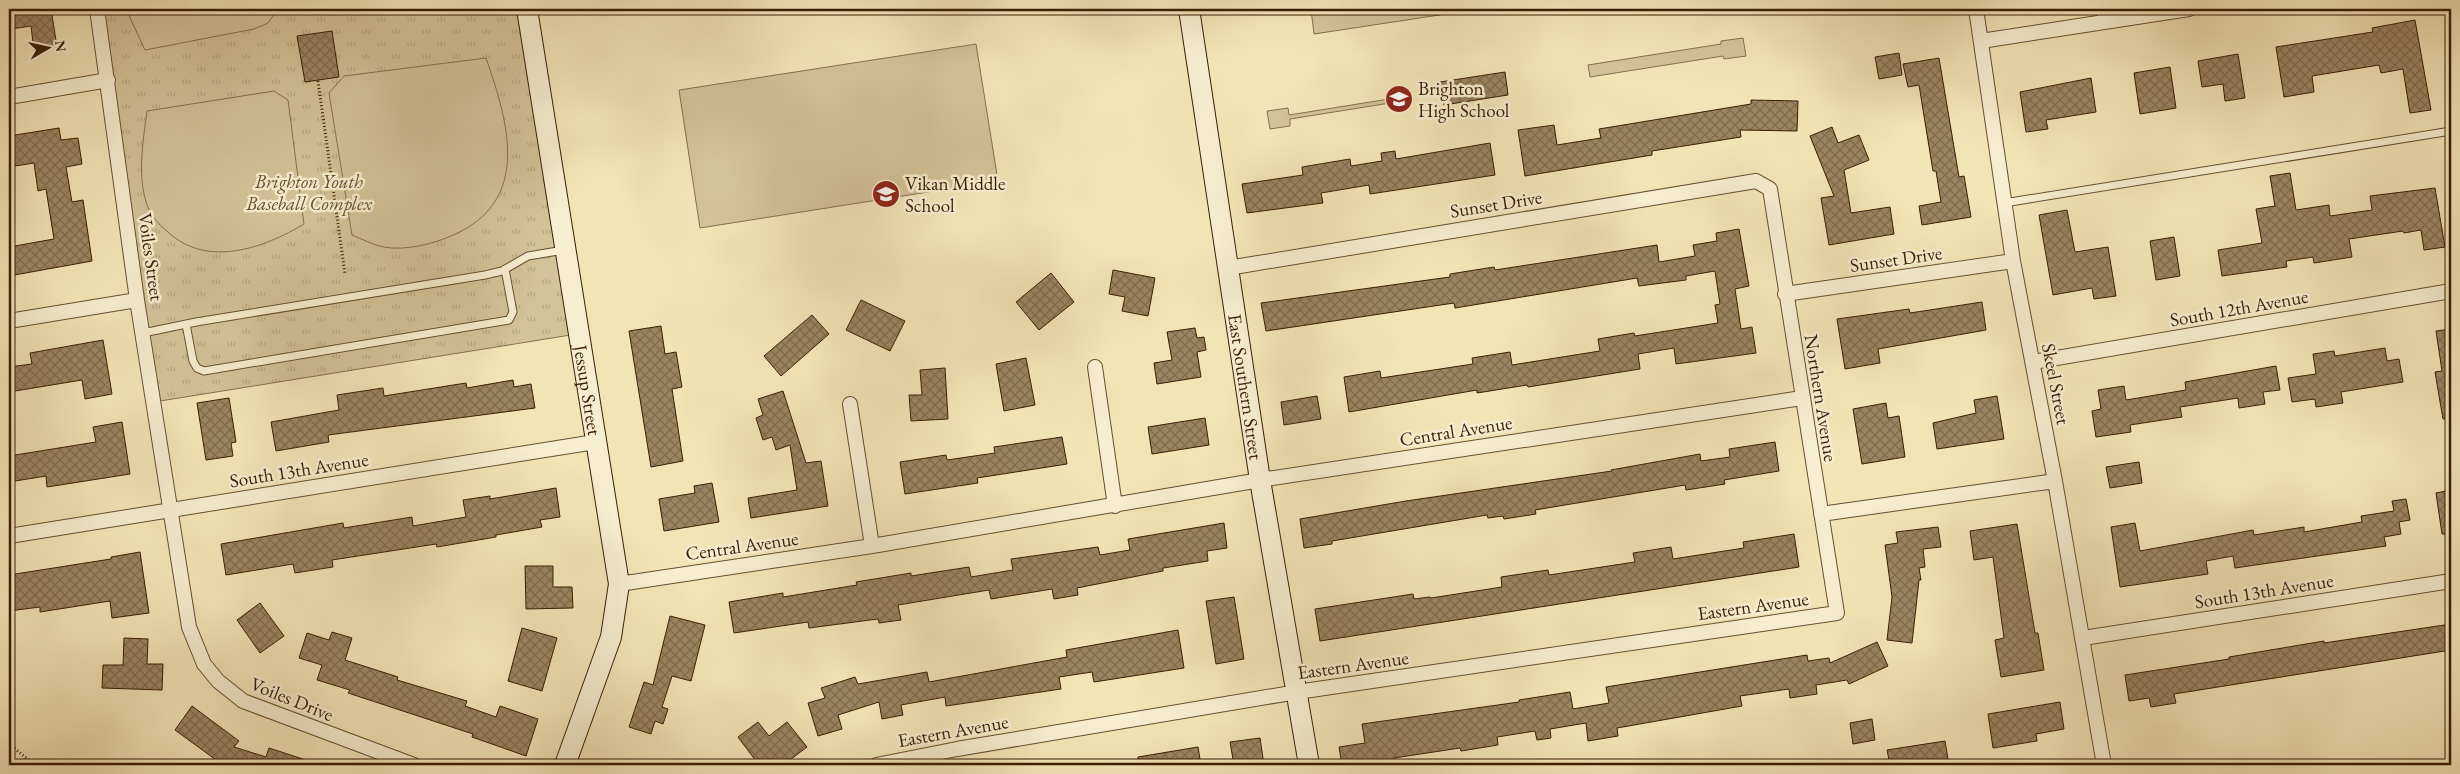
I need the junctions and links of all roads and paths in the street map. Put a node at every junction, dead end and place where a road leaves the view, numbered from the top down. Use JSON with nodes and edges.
{"nodes":[{"id":1,"x":96,"y":9,"type":"edge"},
{"id":2,"x":527,"y":9,"type":"edge"},
{"id":3,"x":1189,"y":9,"type":"edge"},
{"id":4,"x":1976,"y":9,"type":"edge"},
{"id":5,"x":2189,"y":9,"type":"edge"},
{"id":6,"x":2101,"y":15,"type":"edge"},
{"id":7,"x":1981,"y":41,"type":"junction"},
{"id":8,"x":108,"y":80,"type":"junction"},
{"id":9,"x":318,"y":81,"type":"dead end"},
{"id":10,"x":9,"y":96,"type":"edge"},
{"id":11,"x":2451,"y":131,"type":"edge"},
{"id":12,"x":1770,"y":190,"type":"joint"},
{"id":13,"x":2004,"y":203,"type":"junction"},
{"id":14,"x":564,"y":250,"type":"junction"},
{"id":15,"x":2013,"y":260,"type":"junction"},
{"id":16,"x":1228,"y":268,"type":"junction"},
{"id":17,"x":505,"y":269,"type":"junction"},
{"id":18,"x":345,"y":274,"type":"dead end"},
{"id":19,"x":2451,"y":291,"type":"edge"},
{"id":20,"x":1785,"y":294,"type":"junction"},
{"id":21,"x":138,"y":300,"type":"junction"},
{"id":22,"x":9,"y":321,"type":"edge"},
{"id":23,"x":186,"y":324,"type":"junction"},
{"id":24,"x":143,"y":333,"type":"junction"},
{"id":25,"x":2034,"y":362,"type":"junction"},
{"id":26,"x":1095,"y":367,"type":"dead end"},
{"id":27,"x":1802,"y":398,"type":"junction"},
{"id":28,"x":850,"y":404,"type":"dead end"},
{"id":29,"x":595,"y":442,"type":"junction"},
{"id":30,"x":1260,"y":480,"type":"junction"},
{"id":31,"x":2055,"y":481,"type":"junction"},
{"id":32,"x":1115,"y":506,"type":"junction"},
{"id":33,"x":171,"y":510,"type":"junction"},
{"id":34,"x":1821,"y":514,"type":"junction"},
{"id":35,"x":9,"y":536,"type":"edge"},
{"id":36,"x":872,"y":546,"type":"junction"},
{"id":37,"x":2451,"y":581,"type":"edge"},
{"id":38,"x":619,"y":584,"type":"junction"},
{"id":39,"x":1837,"y":613,"type":"joint"},
{"id":40,"x":2083,"y":638,"type":"junction"},
{"id":41,"x":1297,"y":692,"type":"junction"},
{"id":42,"x":9,"y":744,"type":"edge"},
{"id":43,"x":35,"y":765,"type":"edge"},
{"id":44,"x":414,"y":765,"type":"edge"},
{"id":45,"x":565,"y":765,"type":"edge"},
{"id":46,"x":876,"y":765,"type":"edge"},
{"id":47,"x":1309,"y":765,"type":"edge"},
{"id":48,"x":2104,"y":765,"type":"edge"}],
"edges":[{"from":1,"to":8,"type":"street","name":"Voiles Street"},
{"from":2,"to":14,"type":"street","name":"Jessup Street"},
{"from":3,"to":16,"type":"street","name":"East Southern Street"},
{"from":4,"to":7,"type":"street","name":"Skeel Street"},
{"from":5,"to":6,"type":"street"},
{"from":6,"to":7,"type":"street"},
{"from":7,"to":13,"type":"street","name":"Skeel Street"},
{"from":8,"to":10,"type":"street"},
{"from":8,"to":21,"type":"street","name":"Voiles Street"},
{"from":9,"to":18,"type":"path"},
{"from":11,"to":13,"type":"lane"},
{"from":12,"to":16,"type":"street","name":"Sunset Drive"},
{"from":12,"to":20,"type":"street","name":"Northern Avenue"},
{"from":13,"to":15,"type":"street","name":"Skeel Street"},
{"from":14,"to":17,"type":"lane"},
{"from":14,"to":29,"type":"street","name":"Jessup Street"},
{"from":15,"to":20,"type":"street","name":"Sunset Drive"},
{"from":15,"to":25,"type":"street","name":"Skeel Street"},
{"from":16,"to":30,"type":"street","name":"East Southern Street"},
{"from":17,"to":23,"type":"lane"},
{"from":17,"to":23,"type":"lane"},
{"from":19,"to":25,"type":"street","name":"South 12th Avenue"},
{"from":20,"to":27,"type":"street","name":"Northern Avenue"},
{"from":21,"to":22,"type":"street"},
{"from":21,"to":24,"type":"street","name":"Voiles Street"},
{"from":23,"to":24,"type":"lane"},
{"from":24,"to":33,"type":"street","name":"Voiles Street"},
{"from":25,"to":31,"type":"street","name":"Skeel Street"},
{"from":26,"to":32,"type":"street"},
{"from":27,"to":30,"type":"street","name":"Central Avenue"},
{"from":27,"to":34,"type":"street","name":"Northern Avenue"},
{"from":28,"to":36,"type":"street"},
{"from":29,"to":33,"type":"street","name":"South 13th Avenue"},
{"from":29,"to":38,"type":"street","name":"Jessup Street"},
{"from":30,"to":32,"type":"street","name":"Central Avenue"},
{"from":30,"to":41,"type":"street","name":"East Southern Street"},
{"from":31,"to":34,"type":"street"},
{"from":31,"to":40,"type":"street","name":"Skeel Street"},
{"from":32,"to":36,"type":"street","name":"Central Avenue"},
{"from":33,"to":35,"type":"street","name":"South 13th Avenue"},
{"from":33,"to":44,"type":"street","name":"Voiles Drive"},
{"from":34,"to":39,"type":"street","name":"Northern Avenue"},
{"from":36,"to":38,"type":"street","name":"Central Avenue"},
{"from":37,"to":40,"type":"street","name":"South 13th Avenue"},
{"from":38,"to":45,"type":"street","name":"Jessup Street"},
{"from":39,"to":41,"type":"street","name":"Eastern Avenue"},
{"from":40,"to":48,"type":"street","name":"Skeel Street"},
{"from":41,"to":46,"type":"street","name":"Eastern Avenue"},
{"from":41,"to":47,"type":"street","name":"East Southern Street"},
{"from":42,"to":43,"type":"path"}]}
